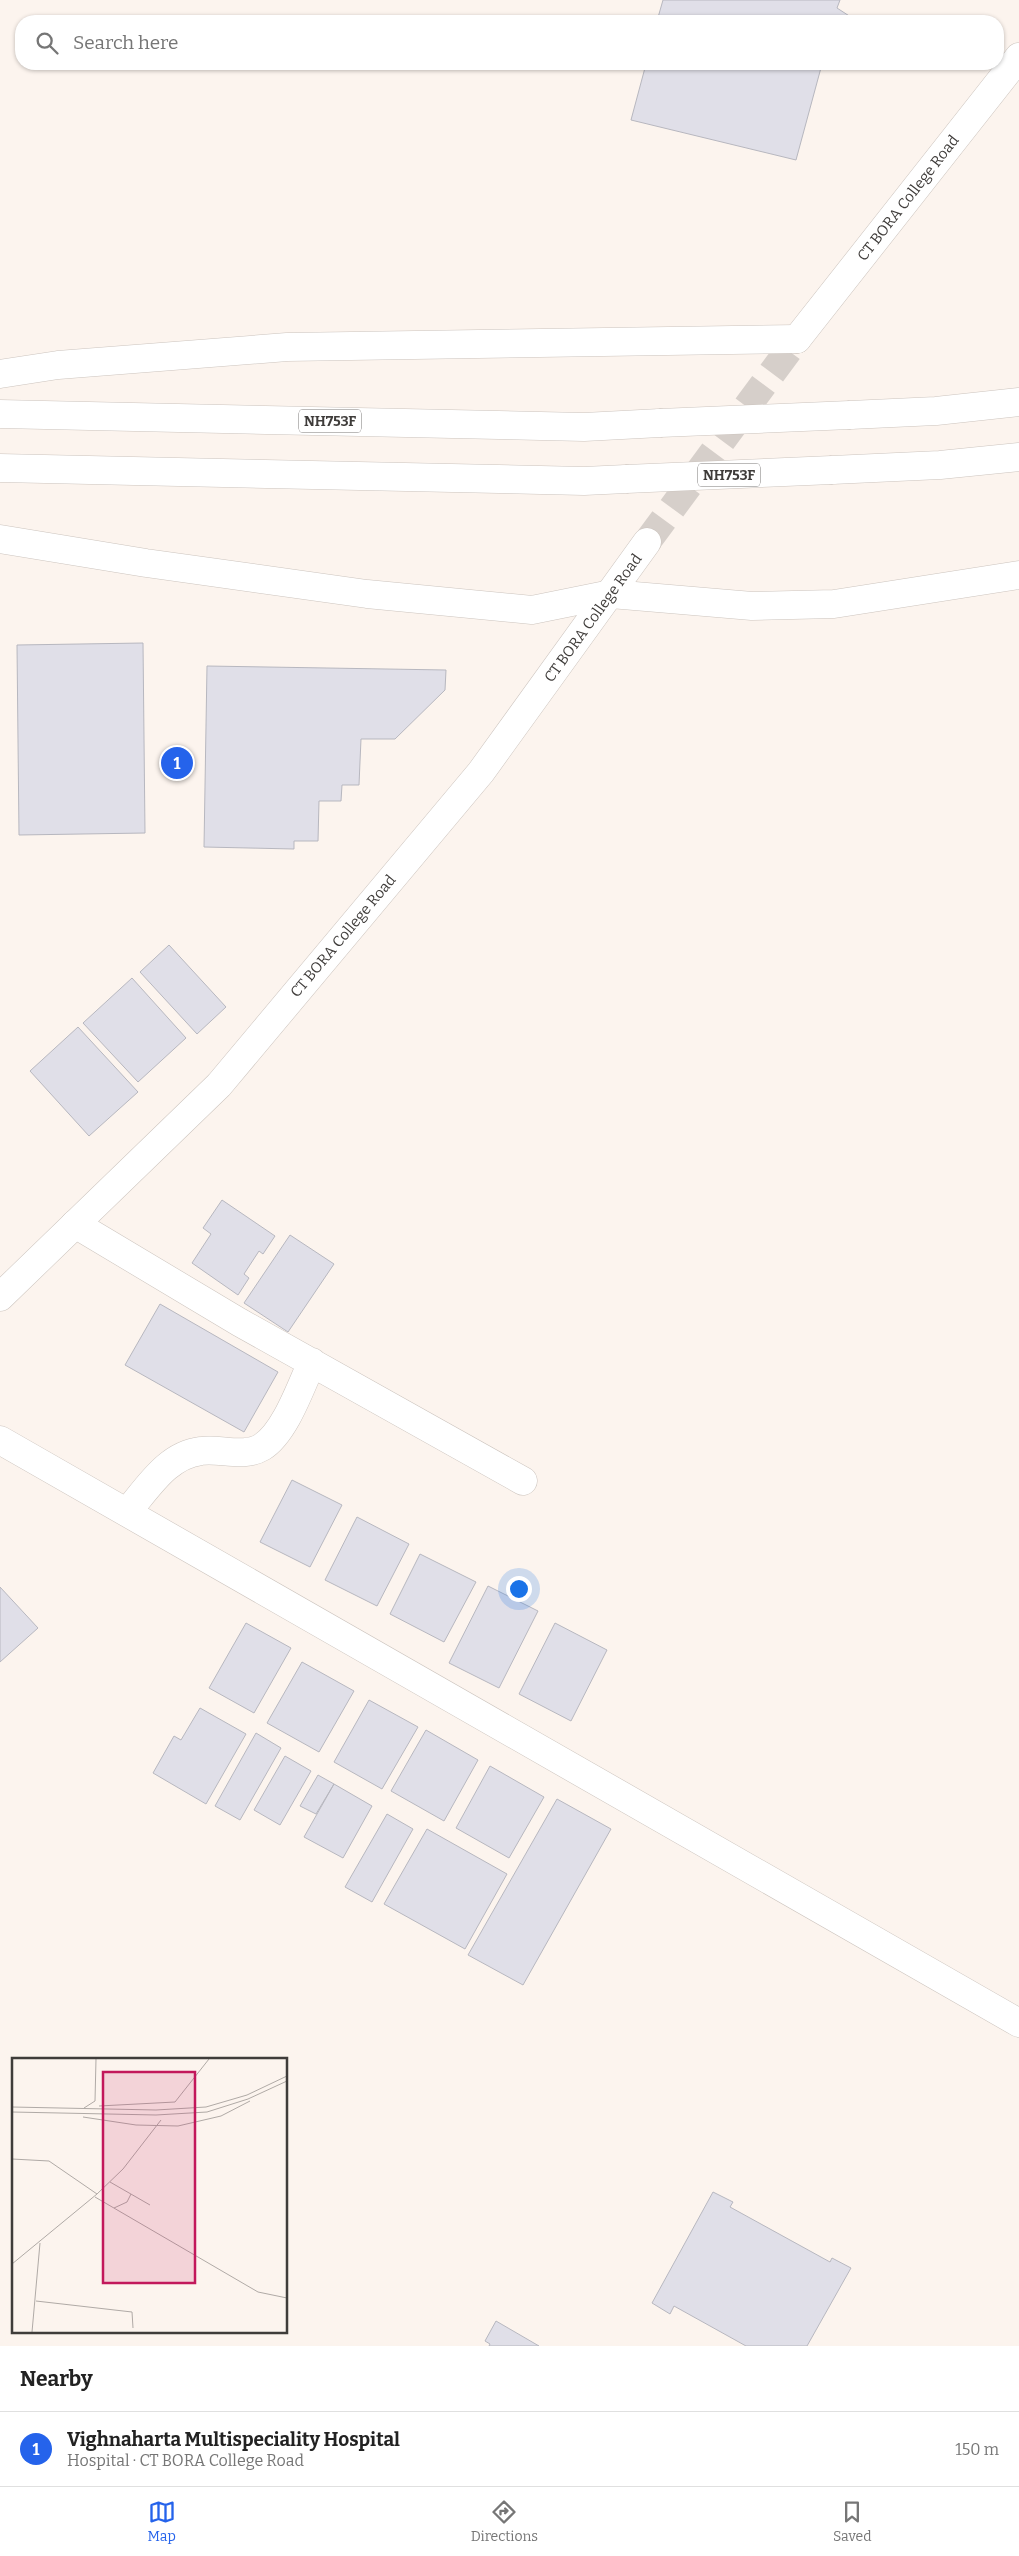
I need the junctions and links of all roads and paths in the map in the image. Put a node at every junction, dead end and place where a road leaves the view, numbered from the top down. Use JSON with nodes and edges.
{"nodes":[{"id":1,"x":1019,"y":57,"type":"edge"},
{"id":2,"x":0,"y":374,"type":"edge"},
{"id":3,"x":1019,"y":402,"type":"edge"},
{"id":4,"x":0,"y":414,"type":"edge"},
{"id":5,"x":1019,"y":457,"type":"edge"},
{"id":6,"x":0,"y":468,"type":"edge"},
{"id":7,"x":0,"y":539,"type":"edge"},
{"id":8,"x":647,"y":542,"type":"tunnel mouth"},
{"id":9,"x":1019,"y":575,"type":"edge"},
{"id":10,"x":611,"y":594,"type":"junction"},
{"id":11,"x":75,"y":1224,"type":"junction"},
{"id":12,"x":0,"y":1297,"type":"edge"},
{"id":13,"x":312,"y":1362,"type":"junction"},
{"id":14,"x":0,"y":1440,"type":"edge"},
{"id":15,"x":522,"y":1481,"type":"dead end"},
{"id":16,"x":127,"y":1512,"type":"junction"},
{"id":17,"x":1019,"y":2023,"type":"edge"}],
"edges":[{"from":1,"to":2,"type":"main road","name":"CT BORA College Road"},
{"from":3,"to":4,"type":"main road","number":"NH753F","bridge":true},
{"from":5,"to":6,"type":"main road","number":"NH753F","bridge":true},
{"from":7,"to":10,"type":"main road"},
{"from":8,"to":10,"type":"main road","name":"CT BORA College Road"},
{"from":9,"to":10,"type":"main road"},
{"from":10,"to":11,"type":"main road","name":"CT BORA College Road"},
{"from":11,"to":12,"type":"main road","name":"CT BORA College Road"},
{"from":11,"to":13,"type":"main road"},
{"from":13,"to":15,"type":"main road"},
{"from":13,"to":16,"type":"main road"},
{"from":14,"to":16,"type":"main road"},
{"from":16,"to":17,"type":"main road"}]}
